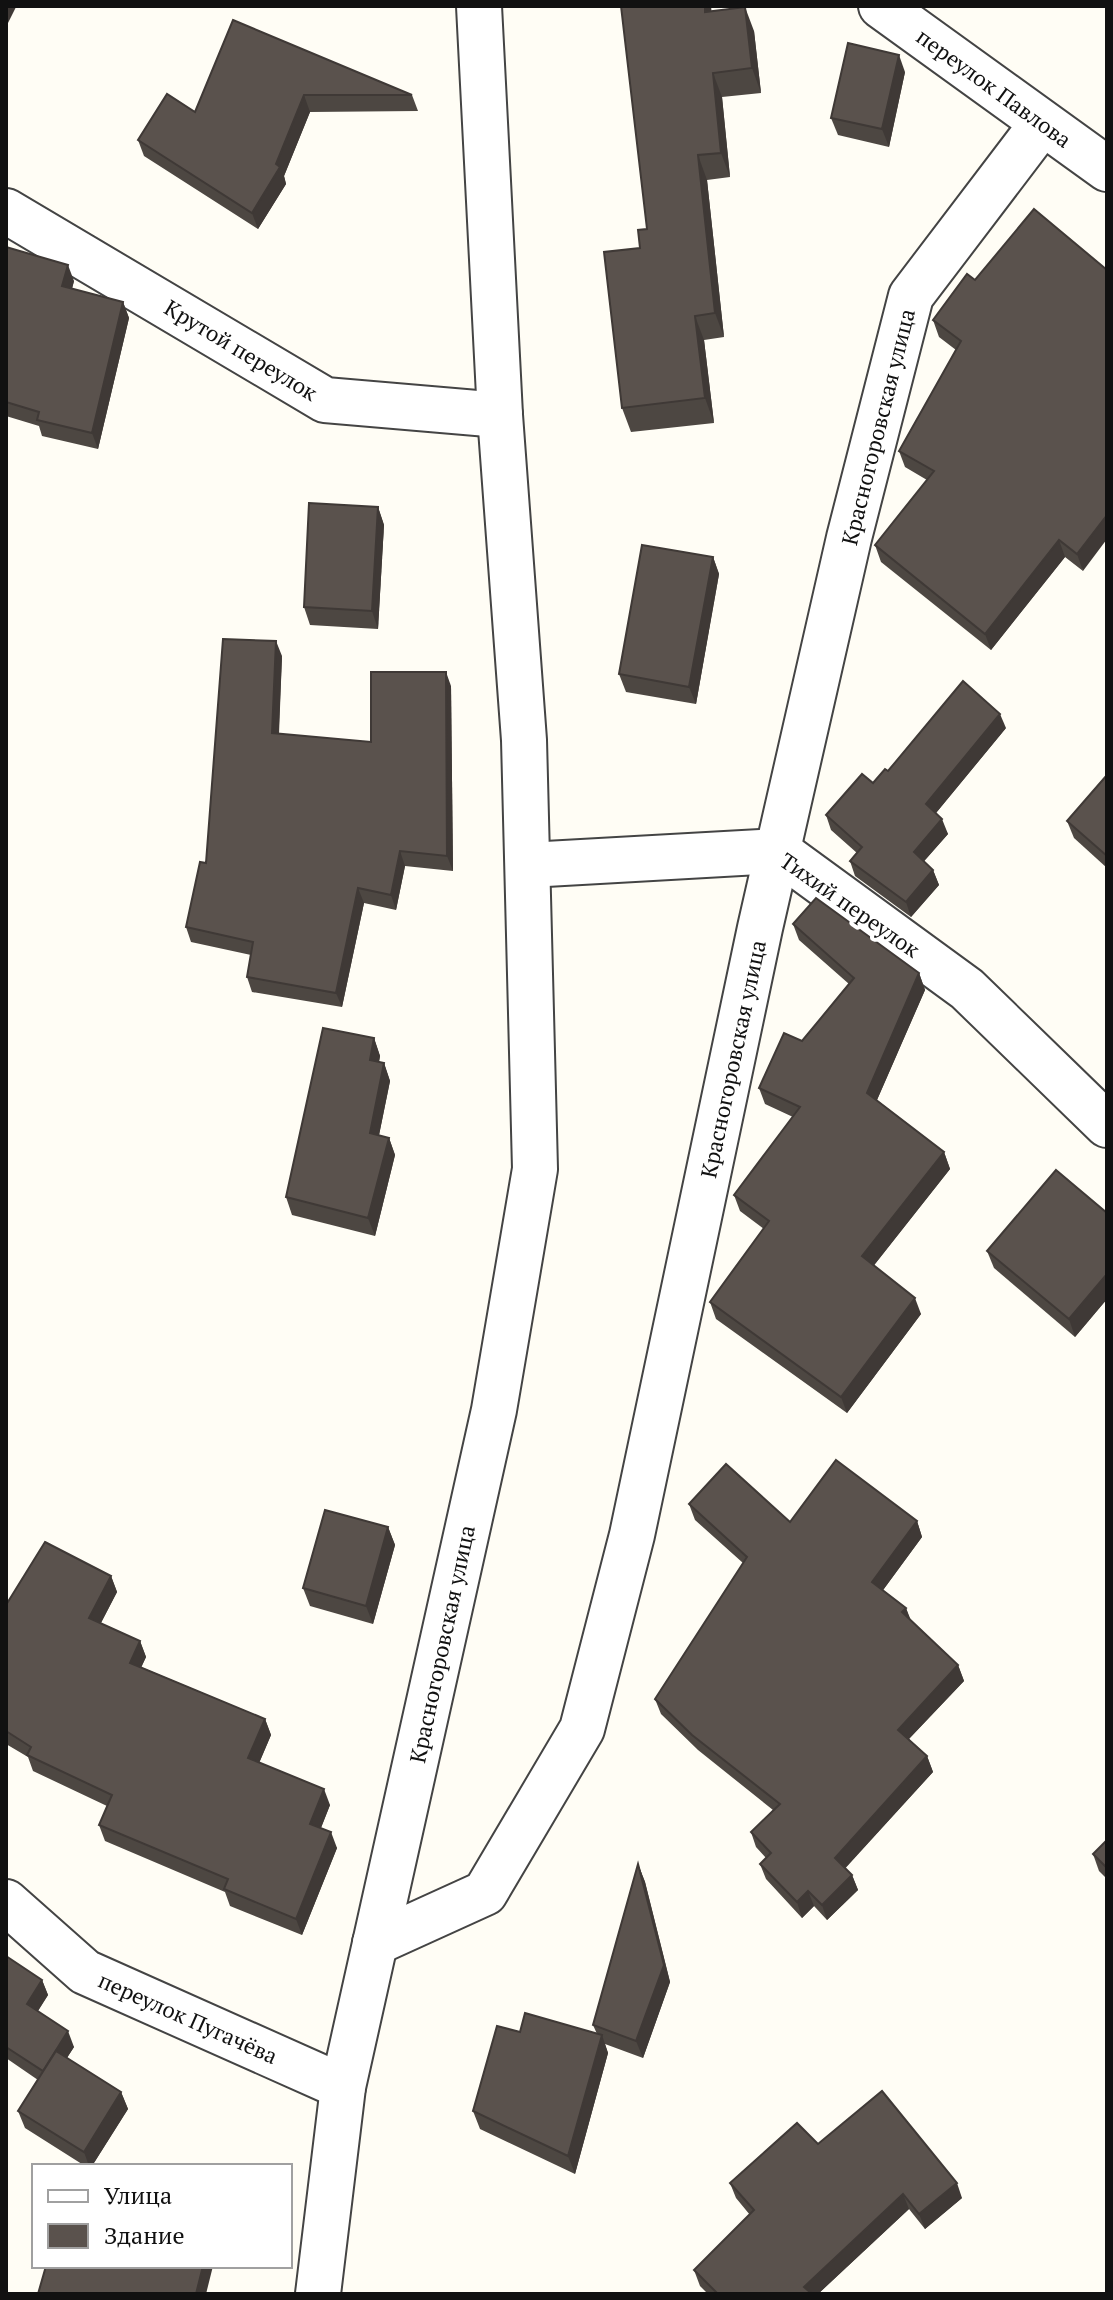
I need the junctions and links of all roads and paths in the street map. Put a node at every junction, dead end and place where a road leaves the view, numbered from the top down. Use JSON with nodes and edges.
{"nodes":[{"id":1,"x":479,"y":6,"type":"edge"},
{"id":2,"x":881,"y":6,"type":"edge"},
{"id":3,"x":1041,"y":125,"type":"junction"},
{"id":4,"x":1107,"y":169,"type":"edge"},
{"id":5,"x":6,"y":211,"type":"edge"},
{"id":6,"x":500,"y":415,"type":"junction"},
{"id":7,"x":778,"y":851,"type":"junction"},
{"id":8,"x":528,"y":865,"type":"junction"},
{"id":9,"x":1107,"y":1125,"type":"edge"},
{"id":10,"x":6,"y":1902,"type":"edge"},
{"id":11,"x":375,"y":1943,"type":"junction"},
{"id":12,"x":343,"y":2087,"type":"junction"},
{"id":13,"x":318,"y":2294,"type":"edge"}],
"edges":[{"from":1,"to":6,"type":"street","name":"Красногоровская улица"},
{"from":2,"to":3,"type":"street","name":"переулок Павлова"},
{"from":3,"to":4,"type":"street","name":"переулок Павлова"},
{"from":3,"to":7,"type":"street","name":"Красногоровская улица"},
{"from":5,"to":6,"type":"street","name":"Крутой переулок"},
{"from":6,"to":8,"type":"street","name":"Красногоровская улица"},
{"from":7,"to":8,"type":"street","name":"Тихий переулок"},
{"from":7,"to":9,"type":"street","name":"Тихий переулок"},
{"from":7,"to":11,"type":"street","name":"Красногоровская улица"},
{"from":8,"to":11,"type":"street","name":"Красногоровская улица"},
{"from":10,"to":12,"type":"street","name":"переулок Пугачёва"},
{"from":11,"to":12,"type":"street","name":"Красногоровская улица"},
{"from":12,"to":13,"type":"street","name":"Красногоровская улица"}]}
